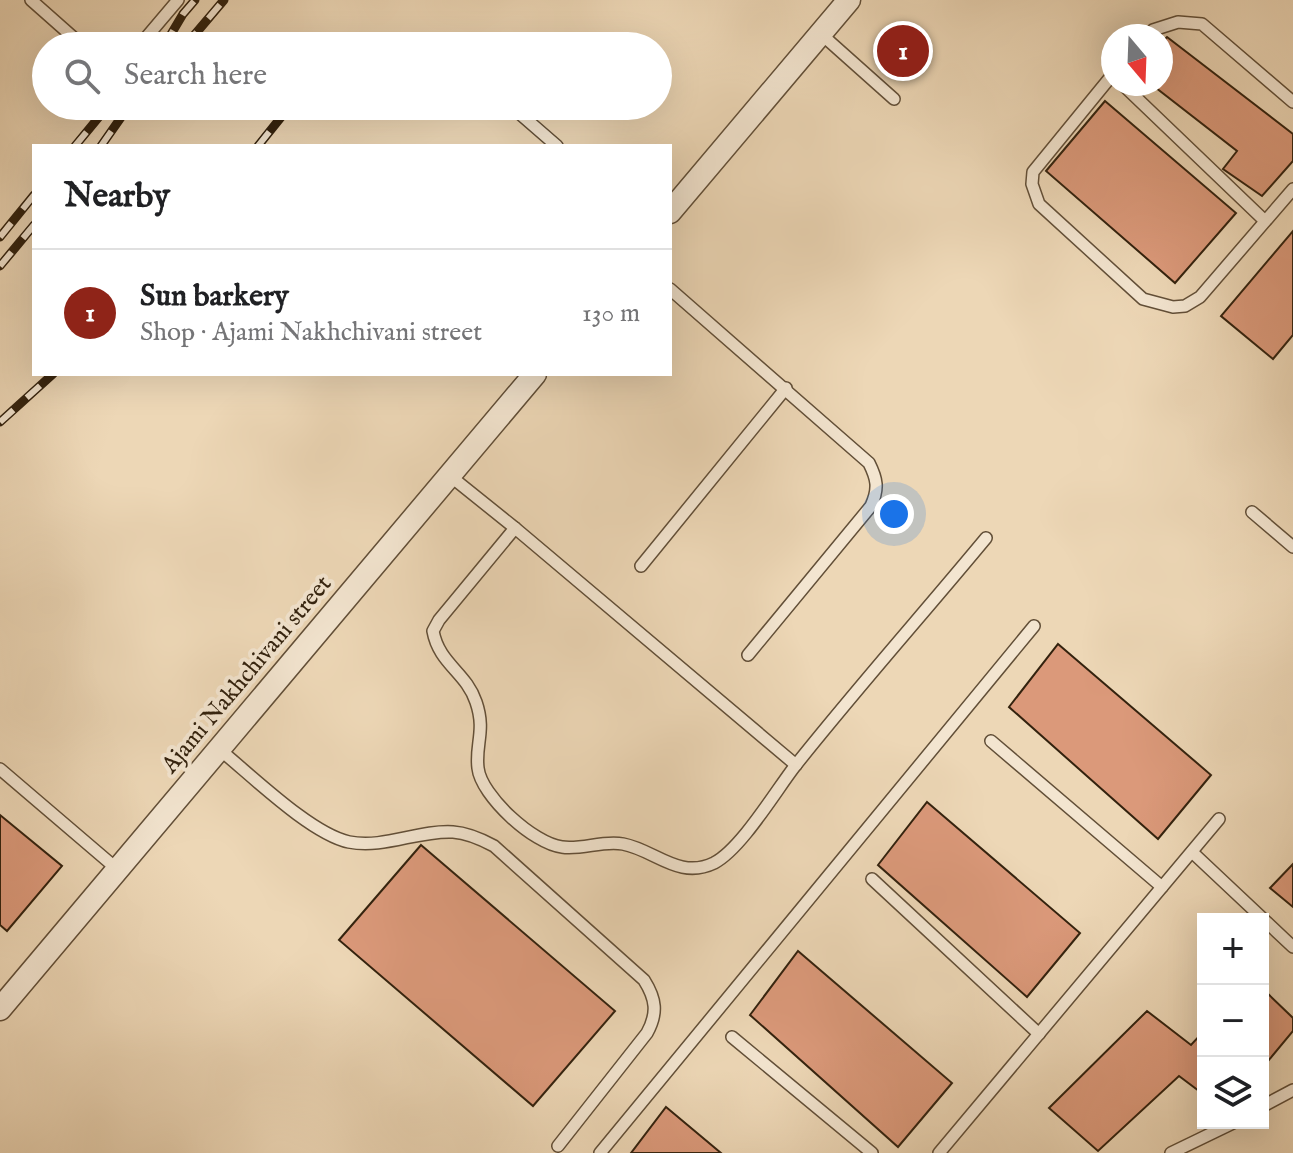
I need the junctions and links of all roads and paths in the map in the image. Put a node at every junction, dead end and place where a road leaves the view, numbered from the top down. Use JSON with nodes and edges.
{"nodes":[{"id":1,"x":31,"y":0,"type":"edge"},
{"id":2,"x":178,"y":0,"type":"edge"},
{"id":3,"x":849,"y":0,"type":"edge"},
{"id":4,"x":1172,"y":24,"type":"edge"},
{"id":5,"x":67,"y":32,"type":"edge"},
{"id":6,"x":151,"y":32,"type":"edge"},
{"id":7,"x":820,"y":33,"type":"junction"},
{"id":8,"x":1101,"y":90,"type":"edge"},
{"id":9,"x":1135,"y":96,"type":"edge"},
{"id":10,"x":894,"y":99,"type":"dead end"},
{"id":11,"x":1293,"y":102,"type":"edge"},
{"id":12,"x":527,"y":120,"type":"edge"},
{"id":13,"x":555,"y":144,"type":"edge"},
{"id":14,"x":1293,"y":189,"type":"edge"},
{"id":15,"x":672,"y":210,"type":"edge"},
{"id":16,"x":1265,"y":221,"type":"junction"},
{"id":17,"x":672,"y":291,"type":"edge"},
{"id":18,"x":533,"y":376,"type":"edge"},
{"id":19,"x":786,"y":388,"type":"junction"},
{"id":20,"x":449,"y":475,"type":"junction"},
{"id":21,"x":1252,"y":512,"type":"dead end"},
{"id":22,"x":515,"y":528,"type":"junction"},
{"id":23,"x":986,"y":538,"type":"dead end"},
{"id":24,"x":1293,"y":547,"type":"edge"},
{"id":25,"x":641,"y":566,"type":"dead end"},
{"id":26,"x":1034,"y":626,"type":"dead end"},
{"id":27,"x":748,"y":655,"type":"dead end"},
{"id":28,"x":991,"y":741,"type":"dead end"},
{"id":29,"x":219,"y":749,"type":"junction"},
{"id":30,"x":796,"y":765,"type":"junction"},
{"id":31,"x":0,"y":769,"type":"edge"},
{"id":32,"x":1219,"y":819,"type":"dead end"},
{"id":33,"x":1192,"y":852,"type":"junction"},
{"id":34,"x":117,"y":869,"type":"junction"},
{"id":35,"x":872,"y":879,"type":"dead end"},
{"id":36,"x":1162,"y":887,"type":"junction"},
{"id":37,"x":1293,"y":947,"type":"edge"},
{"id":38,"x":0,"y":1009,"type":"edge"},
{"id":39,"x":1039,"y":1034,"type":"junction"},
{"id":40,"x":732,"y":1037,"type":"dead end"},
{"id":41,"x":1293,"y":1090,"type":"edge"},
{"id":42,"x":1269,"y":1103,"type":"edge"},
{"id":43,"x":1221,"y":1129,"type":"edge"},
{"id":44,"x":558,"y":1146,"type":"dead end"},
{"id":45,"x":600,"y":1153,"type":"edge"},
{"id":46,"x":872,"y":1153,"type":"edge"},
{"id":47,"x":939,"y":1153,"type":"edge"},
{"id":48,"x":1171,"y":1153,"type":"edge"}],
"edges":[{"from":1,"to":5,"type":"lane"},
{"from":2,"to":6,"type":"lane"},
{"from":3,"to":7,"type":"street"},
{"from":4,"to":11,"type":"lane"},
{"from":7,"to":10,"type":"lane"},
{"from":7,"to":15,"type":"street"},
{"from":8,"to":16,"type":"lane"},
{"from":9,"to":16,"type":"lane"},
{"from":12,"to":13,"type":"lane"},
{"from":14,"to":16,"type":"lane"},
{"from":17,"to":19,"type":"lane"},
{"from":18,"to":20,"type":"street","name":"Ajami Nakhchivani street"},
{"from":19,"to":25,"type":"lane"},
{"from":19,"to":27,"type":"lane"},
{"from":20,"to":22,"type":"lane"},
{"from":20,"to":29,"type":"street","name":"Ajami Nakhchivani street"},
{"from":21,"to":24,"type":"lane"},
{"from":22,"to":30,"type":"lane"},
{"from":22,"to":30,"type":"lane"},
{"from":23,"to":30,"type":"lane"},
{"from":26,"to":45,"type":"lane"},
{"from":28,"to":36,"type":"lane"},
{"from":29,"to":34,"type":"street","name":"Ajami Nakhchivani street"},
{"from":29,"to":44,"type":"lane"},
{"from":31,"to":34,"type":"lane"},
{"from":32,"to":33,"type":"lane"},
{"from":33,"to":36,"type":"lane"},
{"from":33,"to":37,"type":"lane"},
{"from":34,"to":38,"type":"street","name":"Ajami Nakhchivani street"},
{"from":35,"to":39,"type":"lane"},
{"from":36,"to":39,"type":"lane"},
{"from":39,"to":47,"type":"lane"},
{"from":40,"to":46,"type":"lane"},
{"from":41,"to":42,"type":"lane"},
{"from":43,"to":48,"type":"lane"}]}
